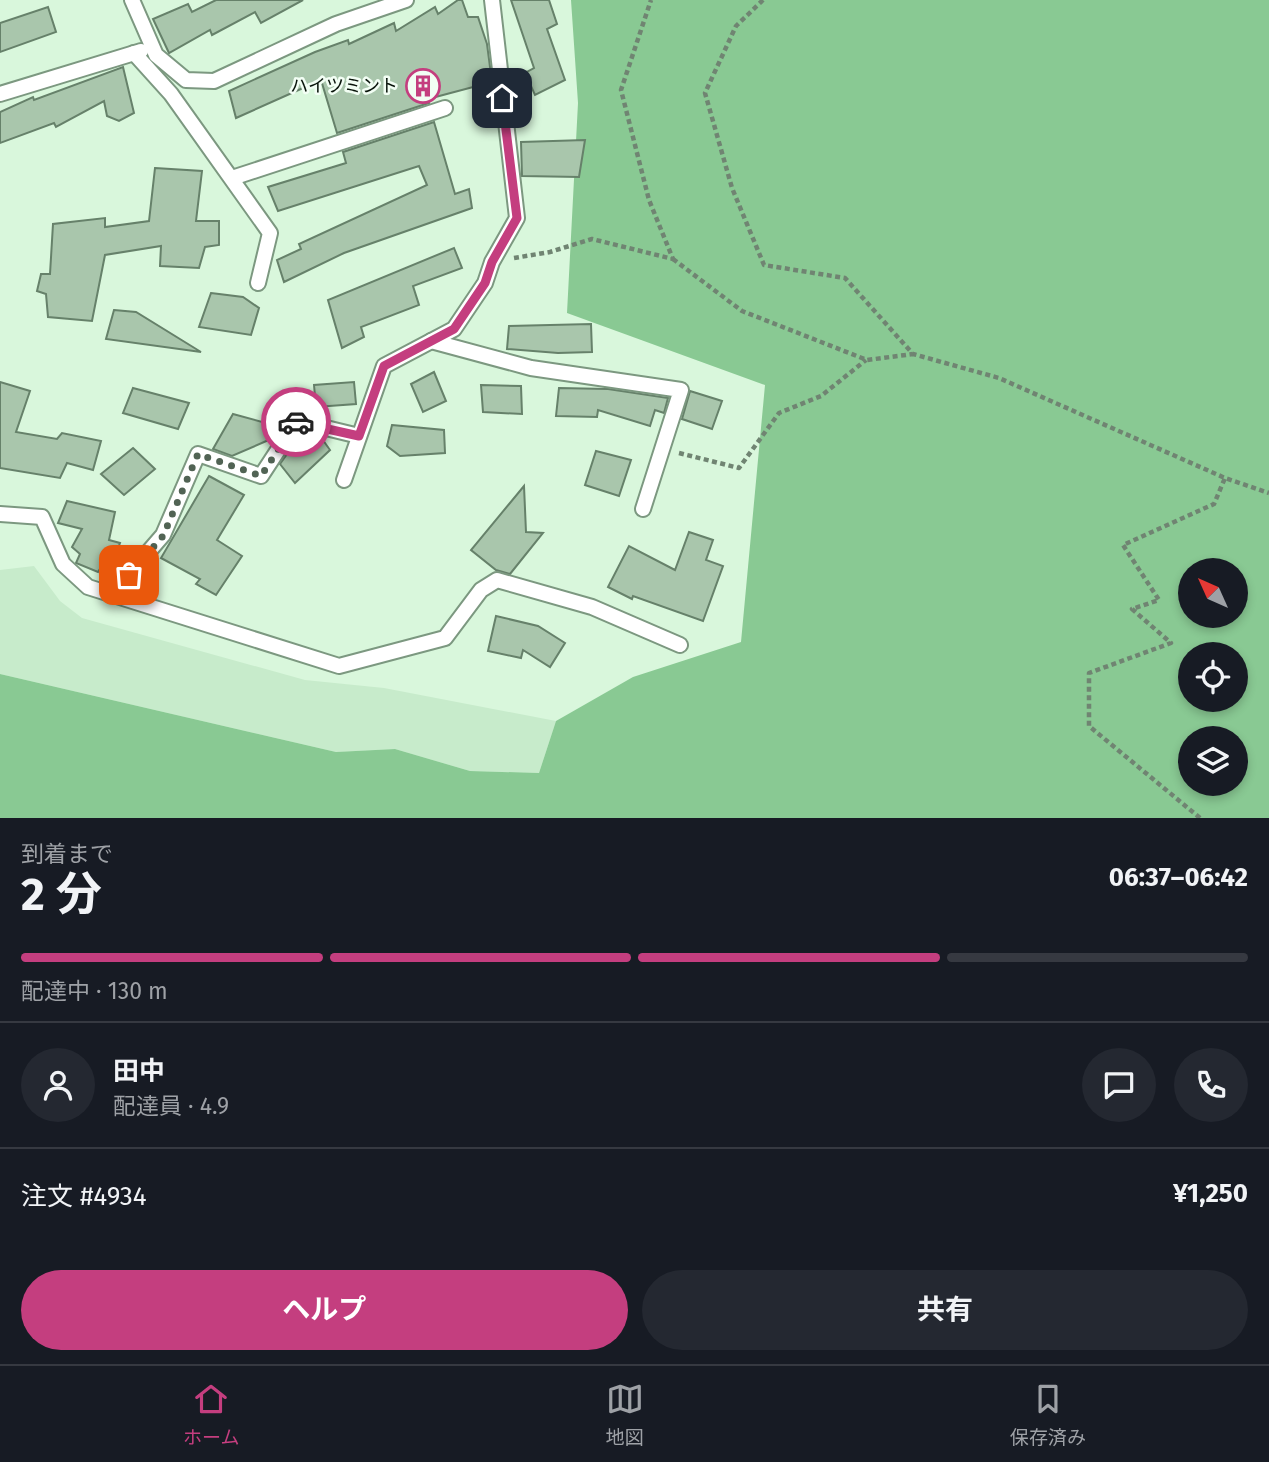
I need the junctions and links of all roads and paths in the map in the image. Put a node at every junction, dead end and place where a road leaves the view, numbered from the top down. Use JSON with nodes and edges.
{"nodes":[{"id":1,"x":150,"y":0,"type":"edge"},
{"id":2,"x":406,"y":0,"type":"edge"},
{"id":3,"x":492,"y":0,"type":"edge"},
{"id":4,"x":651,"y":0,"type":"edge"},
{"id":5,"x":763,"y":0,"type":"edge"},
{"id":6,"x":133,"y":2,"type":"edge"},
{"id":7,"x":152,"y":47,"type":"junction"},
{"id":8,"x":134,"y":53,"type":"junction"},
{"id":9,"x":0,"y":94,"type":"edge"},
{"id":10,"x":445,"y":107,"type":"dead end"},
{"id":11,"x":232,"y":178,"type":"junction"},
{"id":12,"x":673,"y":259,"type":"junction"},
{"id":13,"x":492,"y":262,"type":"junction"},
{"id":14,"x":258,"y":283,"type":"dead end"},
{"id":15,"x":431,"y":341,"type":"junction"},
{"id":16,"x":913,"y":355,"type":"junction"},
{"id":17,"x":867,"y":360,"type":"junction"},
{"id":18,"x":359,"y":436,"type":"junction"},
{"id":19,"x":663,"y":448,"type":"junction"},
{"id":20,"x":1224,"y":478,"type":"junction"},
{"id":21,"x":344,"y":480,"type":"dead end"},
{"id":22,"x":1269,"y":493,"type":"edge"},
{"id":23,"x":643,"y":509,"type":"dead end"},
{"id":24,"x":0,"y":514,"type":"edge"},
{"id":25,"x":111,"y":595,"type":"junction"},
{"id":26,"x":680,"y":645,"type":"dead end"},
{"id":27,"x":1200,"y":818,"type":"edge"}],
"edges":[{"from":1,"to":6,"type":"lane"},
{"from":2,"to":7,"type":"lane"},
{"from":3,"to":13,"type":"lane"},
{"from":4,"to":12,"type":"path"},
{"from":5,"to":16,"type":"path"},
{"from":6,"to":7,"type":"lane"},
{"from":7,"to":8,"type":"lane"},
{"from":8,"to":9,"type":"lane"},
{"from":8,"to":11,"type":"lane"},
{"from":10,"to":11,"type":"lane"},
{"from":11,"to":14,"type":"lane"},
{"from":12,"to":13,"type":"path"},
{"from":12,"to":17,"type":"path"},
{"from":13,"to":15,"type":"lane"},
{"from":15,"to":18,"type":"lane"},
{"from":15,"to":19,"type":"lane"},
{"from":16,"to":17,"type":"path"},
{"from":16,"to":20,"type":"path"},
{"from":17,"to":19,"type":"path"},
{"from":18,"to":21,"type":"lane"},
{"from":18,"to":25,"type":"lane"},
{"from":19,"to":23,"type":"lane"},
{"from":20,"to":22,"type":"path"},
{"from":20,"to":27,"type":"path"},
{"from":24,"to":25,"type":"lane"},
{"from":25,"to":26,"type":"lane"}]}
